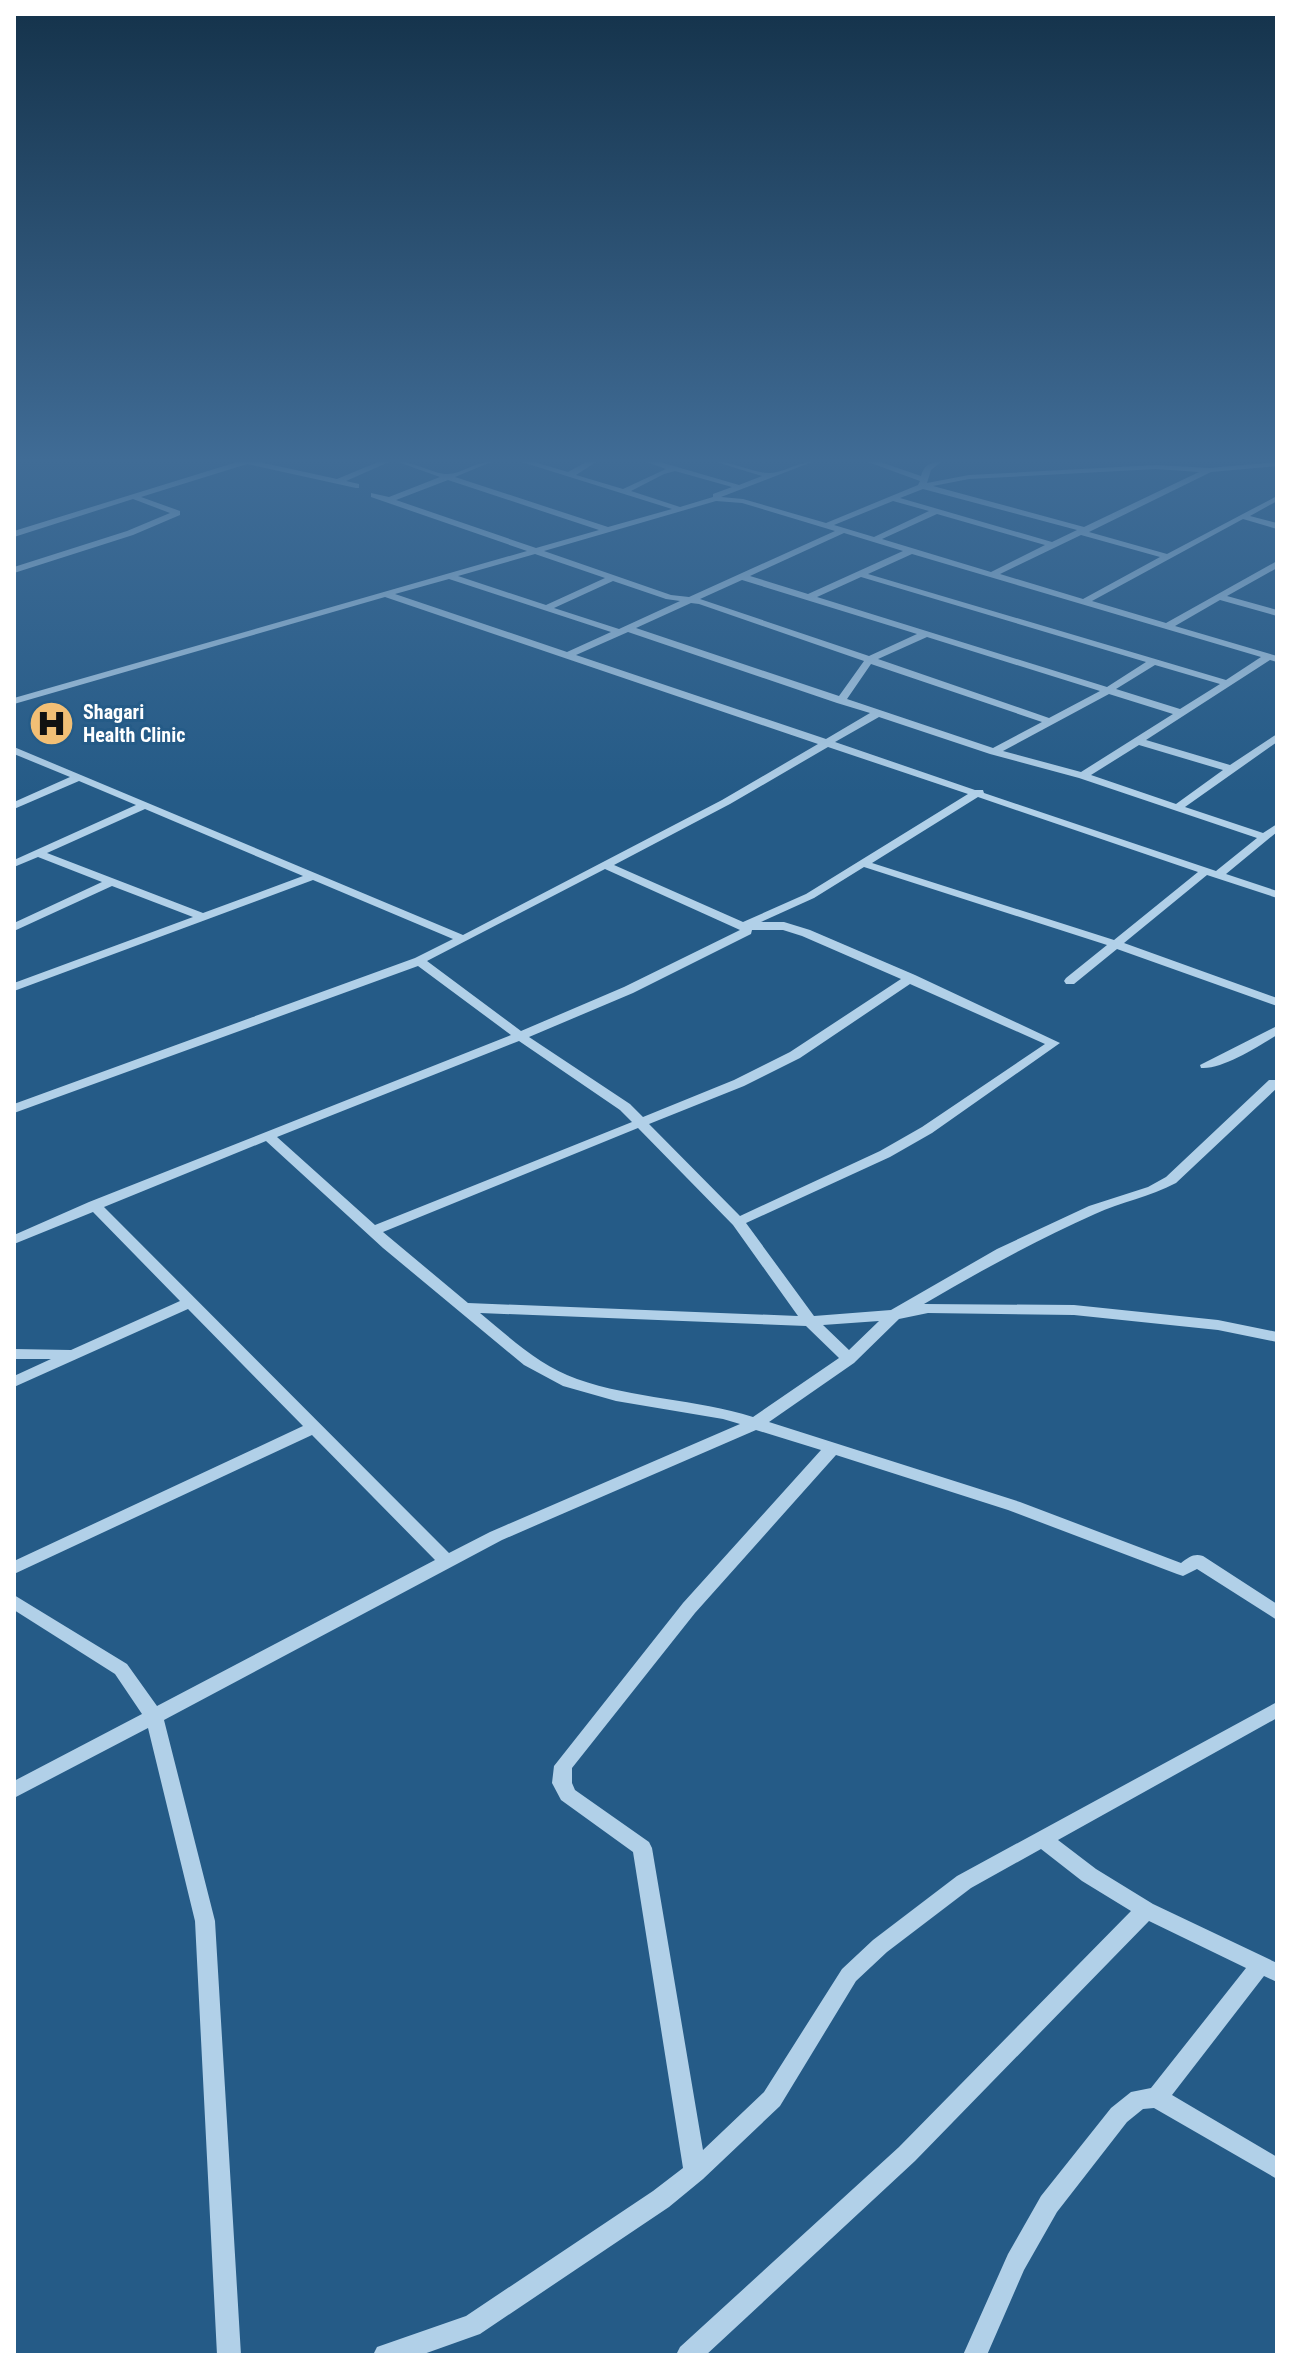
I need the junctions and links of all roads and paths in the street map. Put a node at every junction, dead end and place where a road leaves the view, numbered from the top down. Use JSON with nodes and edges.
{"nodes":[{"id":1,"x":461,"y":573,"type":"edge"},
{"id":2,"x":595,"y":573,"type":"edge"},
{"id":3,"x":748,"y":573,"type":"edge"},
{"id":4,"x":863,"y":573,"type":"edge"},
{"id":5,"x":983,"y":573,"type":"edge"},
{"id":6,"x":996,"y":573,"type":"edge"},
{"id":7,"x":1140,"y":573,"type":"edge"},
{"id":8,"x":1262,"y":573,"type":"joint"},
{"id":9,"x":860,"y":574,"type":"junction"},
{"id":10,"x":991,"y":575,"type":"junction"},
{"id":11,"x":449,"y":576,"type":"junction"},
{"id":12,"x":740,"y":576,"type":"junction"},
{"id":13,"x":1277,"y":577,"type":"edge"},
{"id":14,"x":611,"y":578,"type":"junction"},
{"id":15,"x":385,"y":594,"type":"junction"},
{"id":16,"x":809,"y":597,"type":"junction"},
{"id":17,"x":1220,"y":597,"type":"junction"},
{"id":18,"x":684,"y":601,"type":"junction"},
{"id":19,"x":1084,"y":602,"type":"junction"},
{"id":20,"x":546,"y":608,"type":"junction"},
{"id":21,"x":1277,"y":613,"type":"edge"},
{"id":22,"x":1166,"y":627,"type":"junction"},
{"id":23,"x":623,"y":630,"type":"junction"},
{"id":24,"x":925,"y":634,"type":"junction"},
{"id":25,"x":567,"y":656,"type":"junction"},
{"id":26,"x":1272,"y":658,"type":"edge"},
{"id":27,"x":869,"y":660,"type":"junction"},
{"id":28,"x":1154,"y":661,"type":"junction"},
{"id":29,"x":1227,"y":683,"type":"junction"},
{"id":30,"x":1107,"y":691,"type":"junction"},
{"id":31,"x":14,"y":701,"type":"edge"},
{"id":32,"x":841,"y":701,"type":"junction"},
{"id":33,"x":878,"y":713,"type":"junction"},
{"id":34,"x":1182,"y":713,"type":"junction"},
{"id":35,"x":1051,"y":722,"type":"junction"},
{"id":36,"x":1277,"y":737,"type":"edge"},
{"id":37,"x":1138,"y":741,"type":"junction"},
{"id":38,"x":825,"y":744,"type":"junction"},
{"id":39,"x":994,"y":752,"type":"junction"},
{"id":40,"x":17,"y":754,"type":"edge"},
{"id":41,"x":1231,"y":769,"type":"junction"},
{"id":42,"x":1083,"y":776,"type":"junction"},
{"id":43,"x":79,"y":777,"type":"junction"},
{"id":44,"x":979,"y":792,"type":"junction"},
{"id":45,"x":145,"y":805,"type":"junction"},
{"id":46,"x":14,"y":806,"type":"edge"},
{"id":47,"x":1178,"y":807,"type":"junction"},
{"id":48,"x":1277,"y":827,"type":"edge"},
{"id":49,"x":1265,"y":837,"type":"junction"},
{"id":50,"x":37,"y":853,"type":"junction"},
{"id":51,"x":862,"y":863,"type":"junction"},
{"id":52,"x":14,"y":864,"type":"edge"},
{"id":53,"x":605,"y":865,"type":"junction"},
{"id":54,"x":1213,"y":872,"type":"junction"},
{"id":55,"x":313,"y":876,"type":"junction"},
{"id":56,"x":111,"y":882,"type":"junction"},
{"id":57,"x":1277,"y":895,"type":"edge"},
{"id":58,"x":204,"y":917,"type":"junction"},
{"id":59,"x":743,"y":926,"type":"junction"},
{"id":60,"x":14,"y":927,"type":"edge"},
{"id":61,"x":463,"y":939,"type":"junction"},
{"id":62,"x":1115,"y":944,"type":"junction"},
{"id":63,"x":419,"y":961,"type":"junction"},
{"id":64,"x":911,"y":978,"type":"junction"},
{"id":65,"x":1070,"y":981,"type":"dead end"},
{"id":66,"x":14,"y":987,"type":"edge"},
{"id":67,"x":1277,"y":1002,"type":"edge"},
{"id":68,"x":1277,"y":1030,"type":"edge"},
{"id":69,"x":521,"y":1037,"type":"junction"},
{"id":70,"x":1206,"y":1065,"type":"dead end"},
{"id":71,"x":1277,"y":1084,"type":"edge"},
{"id":72,"x":14,"y":1109,"type":"edge"},
{"id":73,"x":643,"y":1124,"type":"junction"},
{"id":74,"x":270,"y":1137,"type":"junction"},
{"id":75,"x":94,"y":1205,"type":"junction"},
{"id":76,"x":738,"y":1222,"type":"junction"},
{"id":77,"x":373,"y":1231,"type":"junction"},
{"id":78,"x":14,"y":1240,"type":"edge"},
{"id":79,"x":190,"y":1302,"type":"junction"},
{"id":80,"x":464,"y":1308,"type":"junction"},
{"id":81,"x":894,"y":1315,"type":"junction"},
{"id":82,"x":810,"y":1321,"type":"junction"},
{"id":83,"x":1277,"y":1337,"type":"edge"},
{"id":84,"x":77,"y":1353,"type":"junction"},
{"id":85,"x":14,"y":1354,"type":"edge"},
{"id":86,"x":849,"y":1359,"type":"junction"},
{"id":87,"x":14,"y":1382,"type":"edge"},
{"id":88,"x":755,"y":1424,"type":"junction"},
{"id":89,"x":314,"y":1428,"type":"junction"},
{"id":90,"x":831,"y":1450,"type":"junction"},
{"id":91,"x":447,"y":1562,"type":"junction"},
{"id":92,"x":14,"y":1568,"type":"edge"},
{"id":93,"x":14,"y":1601,"type":"edge"},
{"id":94,"x":1277,"y":1613,"type":"edge"},
{"id":95,"x":1277,"y":1709,"type":"edge"},
{"id":96,"x":154,"y":1717,"type":"junction"},
{"id":97,"x":14,"y":1790,"type":"edge"},
{"id":98,"x":1044,"y":1840,"type":"junction"},
{"id":99,"x":1146,"y":1910,"type":"junction"},
{"id":100,"x":1269,"y":1968,"type":"edge"},
{"id":101,"x":1157,"y":2098,"type":"junction"},
{"id":102,"x":1277,"y":2169,"type":"edge"},
{"id":103,"x":695,"y":2172,"type":"junction"},
{"id":104,"x":229,"y":2355,"type":"edge"},
{"id":105,"x":385,"y":2355,"type":"edge"},
{"id":106,"x":688,"y":2355,"type":"edge"},
{"id":107,"x":975,"y":2355,"type":"edge"}],
"edges":[{"from":1,"to":11,"type":"street"},
{"from":2,"to":14,"type":"street"},
{"from":3,"to":12,"type":"street"},
{"from":4,"to":9,"type":"street"},
{"from":5,"to":10,"type":"street"},
{"from":6,"to":10,"type":"street"},
{"from":7,"to":19,"type":"street"},
{"from":8,"to":13,"type":"street"},
{"from":8,"to":17,"type":"street"},
{"from":9,"to":16,"type":"street"},
{"from":9,"to":28,"type":"street"},
{"from":10,"to":19,"type":"street"},
{"from":11,"to":15,"type":"street"},
{"from":11,"to":20,"type":"street"},
{"from":12,"to":16,"type":"street"},
{"from":12,"to":18,"type":"street"},
{"from":14,"to":18,"type":"street"},
{"from":14,"to":20,"type":"street"},
{"from":15,"to":25,"type":"street"},
{"from":15,"to":31,"type":"street"},
{"from":16,"to":24,"type":"street"},
{"from":17,"to":21,"type":"street"},
{"from":17,"to":22,"type":"street"},
{"from":18,"to":23,"type":"street"},
{"from":18,"to":27,"type":"street"},
{"from":19,"to":22,"type":"street"},
{"from":20,"to":23,"type":"street"},
{"from":22,"to":26,"type":"street"},
{"from":23,"to":25,"type":"street"},
{"from":23,"to":32,"type":"street"},
{"from":24,"to":27,"type":"street"},
{"from":24,"to":30,"type":"street"},
{"from":25,"to":38,"type":"street"},
{"from":26,"to":29,"type":"street"},
{"from":27,"to":32,"type":"street"},
{"from":27,"to":35,"type":"street"},
{"from":28,"to":29,"type":"street"},
{"from":28,"to":30,"type":"street"},
{"from":29,"to":34,"type":"street"},
{"from":30,"to":34,"type":"street"},
{"from":30,"to":35,"type":"street"},
{"from":32,"to":33,"type":"street"},
{"from":33,"to":38,"type":"street"},
{"from":33,"to":39,"type":"street"},
{"from":34,"to":37,"type":"street"},
{"from":35,"to":39,"type":"street"},
{"from":36,"to":41,"type":"street"},
{"from":37,"to":41,"type":"street"},
{"from":37,"to":42,"type":"street"},
{"from":38,"to":44,"type":"street"},
{"from":38,"to":53,"type":"street"},
{"from":39,"to":42,"type":"street"},
{"from":40,"to":43,"type":"street"},
{"from":41,"to":47,"type":"street"},
{"from":42,"to":47,"type":"street"},
{"from":43,"to":45,"type":"street"},
{"from":43,"to":46,"type":"street"},
{"from":44,"to":51,"type":"street"},
{"from":44,"to":54,"type":"street"},
{"from":45,"to":50,"type":"street"},
{"from":45,"to":55,"type":"street"},
{"from":47,"to":49,"type":"street"},
{"from":48,"to":49,"type":"street"},
{"from":49,"to":54,"type":"street"},
{"from":50,"to":52,"type":"street"},
{"from":50,"to":56,"type":"street"},
{"from":51,"to":59,"type":"street"},
{"from":51,"to":62,"type":"street"},
{"from":53,"to":59,"type":"street"},
{"from":53,"to":61,"type":"street"},
{"from":54,"to":57,"type":"street"},
{"from":54,"to":62,"type":"street"},
{"from":55,"to":58,"type":"street"},
{"from":55,"to":61,"type":"street"},
{"from":56,"to":58,"type":"street"},
{"from":56,"to":60,"type":"street"},
{"from":58,"to":66,"type":"street"},
{"from":59,"to":64,"type":"street"},
{"from":59,"to":69,"type":"street"},
{"from":61,"to":63,"type":"street"},
{"from":62,"to":65,"type":"street"},
{"from":62,"to":67,"type":"street"},
{"from":63,"to":69,"type":"street"},
{"from":63,"to":72,"type":"street"},
{"from":64,"to":73,"type":"street"},
{"from":64,"to":76,"type":"street"},
{"from":68,"to":70,"type":"street"},
{"from":69,"to":73,"type":"street"},
{"from":69,"to":74,"type":"street"},
{"from":71,"to":81,"type":"street"},
{"from":73,"to":76,"type":"street"},
{"from":73,"to":77,"type":"street"},
{"from":74,"to":75,"type":"street"},
{"from":74,"to":77,"type":"street"},
{"from":75,"to":78,"type":"street"},
{"from":75,"to":79,"type":"street"},
{"from":76,"to":82,"type":"street"},
{"from":77,"to":80,"type":"street"},
{"from":79,"to":84,"type":"street"},
{"from":79,"to":89,"type":"street"},
{"from":80,"to":82,"type":"street"},
{"from":80,"to":88,"type":"street"},
{"from":81,"to":82,"type":"street"},
{"from":81,"to":83,"type":"street"},
{"from":81,"to":86,"type":"street"},
{"from":82,"to":86,"type":"street"},
{"from":84,"to":85,"type":"street"},
{"from":84,"to":87,"type":"street"},
{"from":86,"to":88,"type":"street"},
{"from":88,"to":90,"type":"street"},
{"from":88,"to":91,"type":"street"},
{"from":89,"to":91,"type":"street"},
{"from":89,"to":92,"type":"street"},
{"from":90,"to":94,"type":"street"},
{"from":90,"to":103,"type":"street"},
{"from":91,"to":96,"type":"street"},
{"from":93,"to":96,"type":"street"},
{"from":95,"to":98,"type":"street"},
{"from":96,"to":97,"type":"street"},
{"from":96,"to":104,"type":"street"},
{"from":98,"to":99,"type":"street"},
{"from":98,"to":103,"type":"street"},
{"from":99,"to":100,"type":"street"},
{"from":99,"to":106,"type":"street"},
{"from":100,"to":101,"type":"street"},
{"from":101,"to":102,"type":"street"},
{"from":101,"to":107,"type":"street"},
{"from":103,"to":105,"type":"street"}]}
